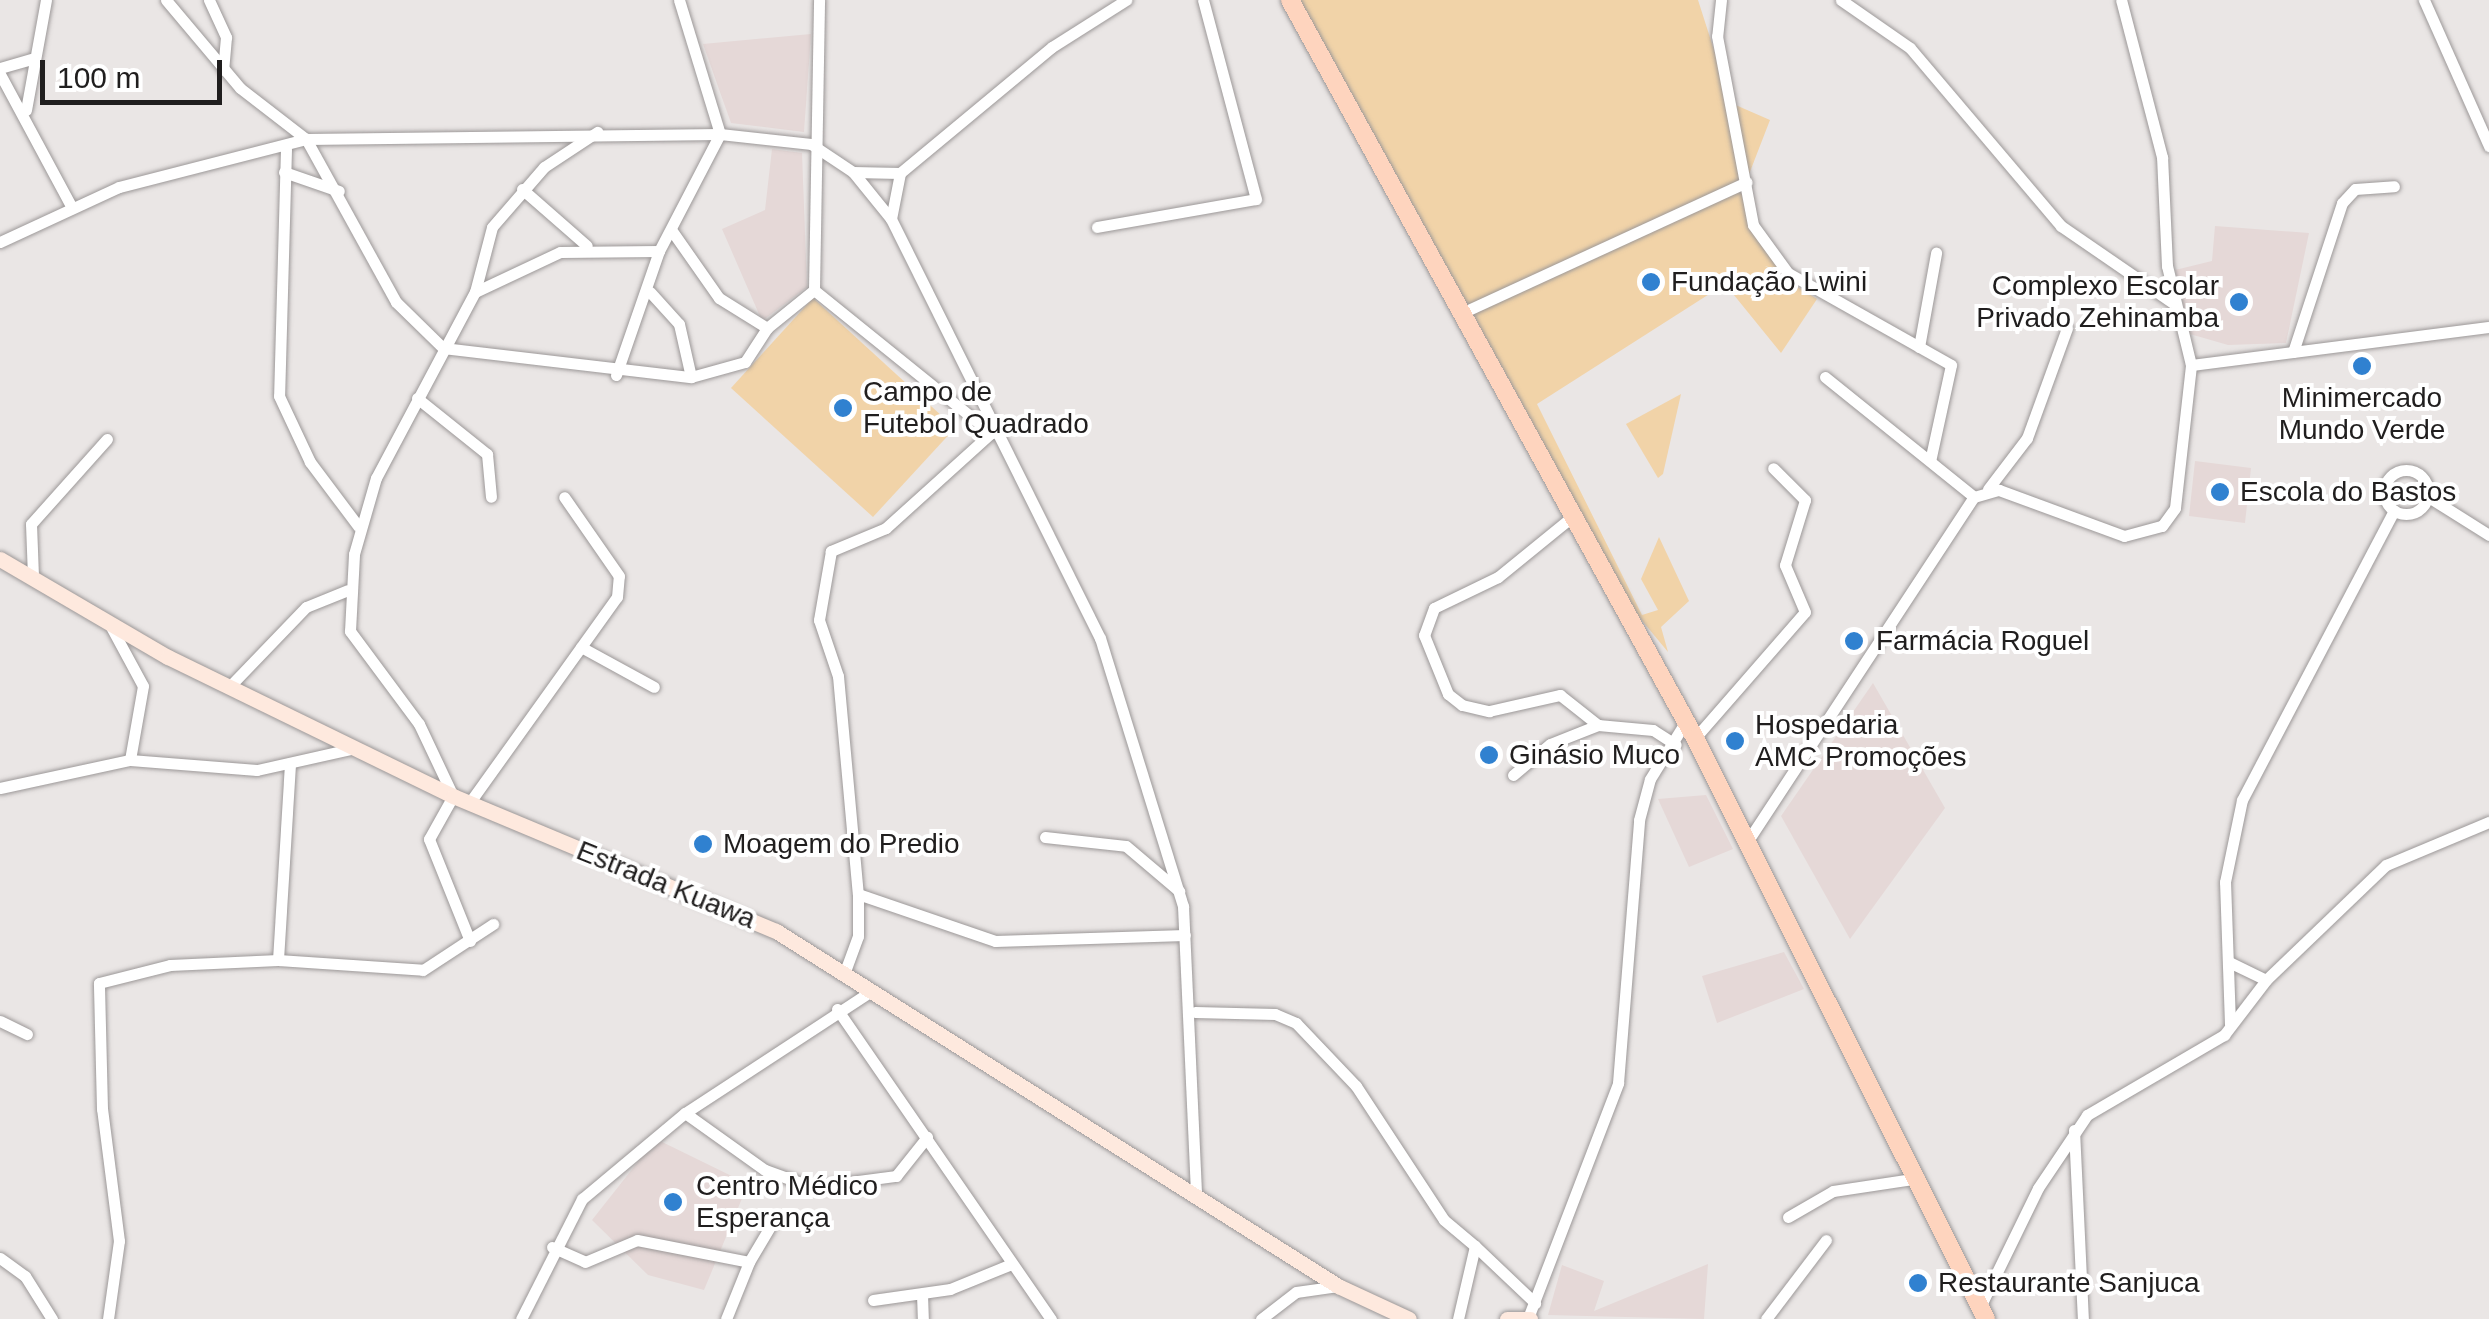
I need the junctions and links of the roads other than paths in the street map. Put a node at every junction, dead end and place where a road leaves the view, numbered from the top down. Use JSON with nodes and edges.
{"nodes":[{"id":1,"x":46,"y":0,"type":"edge"},
{"id":2,"x":166,"y":0,"type":"edge"},
{"id":3,"x":209,"y":0,"type":"edge"},
{"id":4,"x":679,"y":0,"type":"edge"},
{"id":5,"x":819,"y":0,"type":"edge"},
{"id":6,"x":1126,"y":0,"type":"edge"},
{"id":7,"x":1203,"y":0,"type":"edge"},
{"id":8,"x":1290,"y":0,"type":"edge"},
{"id":9,"x":1721,"y":0,"type":"edge"},
{"id":10,"x":1841,"y":0,"type":"edge"},
{"id":11,"x":2121,"y":0,"type":"edge"},
{"id":12,"x":2424,"y":0,"type":"edge"},
{"id":13,"x":32,"y":59,"type":"junction"},
{"id":14,"x":222,"y":70,"type":"junction"},
{"id":15,"x":0,"y":71,"type":"edge"},
{"id":16,"x":26,"y":110,"type":"junction"},
{"id":17,"x":601,"y":130,"type":"junction"},
{"id":18,"x":720,"y":134,"type":"junction"},
{"id":19,"x":306,"y":139,"type":"junction"},
{"id":20,"x":811,"y":144,"type":"junction"},
{"id":21,"x":2489,"y":146,"type":"edge"},
{"id":22,"x":286,"y":148,"type":"junction"},
{"id":23,"x":284,"y":172,"type":"junction"},
{"id":24,"x":853,"y":172,"type":"junction"},
{"id":25,"x":900,"y":173,"type":"junction"},
{"id":26,"x":1746,"y":182,"type":"junction"},
{"id":27,"x":2394,"y":186,"type":"dead end"},
{"id":28,"x":522,"y":190,"type":"junction"},
{"id":29,"x":340,"y":191,"type":"junction"},
{"id":30,"x":72,"y":206,"type":"junction"},
{"id":31,"x":891,"y":218,"type":"junction"},
{"id":32,"x":1096,"y":226,"type":"dead end"},
{"id":33,"x":672,"y":231,"type":"junction"},
{"id":34,"x":0,"y":242,"type":"edge"},
{"id":35,"x":587,"y":246,"type":"junction"},
{"id":36,"x":659,"y":251,"type":"junction"},
{"id":37,"x":1936,"y":253,"type":"dead end"},
{"id":38,"x":814,"y":290,"type":"junction"},
{"id":39,"x":475,"y":292,"type":"junction"},
{"id":40,"x":650,"y":292,"type":"junction"},
{"id":41,"x":2173,"y":302,"type":"junction"},
{"id":42,"x":1464,"y":312,"type":"junction"},
{"id":43,"x":767,"y":328,"type":"junction"},
{"id":44,"x":2066,"y":328,"type":"dead end"},
{"id":45,"x":2489,"y":328,"type":"edge"},
{"id":46,"x":1919,"y":347,"type":"junction"},
{"id":47,"x":443,"y":348,"type":"junction"},
{"id":48,"x":2293,"y":352,"type":"junction"},
{"id":49,"x":2191,"y":366,"type":"junction"},
{"id":50,"x":616,"y":375,"type":"junction"},
{"id":51,"x":691,"y":377,"type":"junction"},
{"id":52,"x":1825,"y":377,"type":"dead end"},
{"id":53,"x":417,"y":398,"type":"junction"},
{"id":54,"x":991,"y":433,"type":"junction"},
{"id":55,"x":107,"y":440,"type":"dead end"},
{"id":56,"x":1930,"y":461,"type":"junction"},
{"id":57,"x":1772,"y":468,"type":"dead end"},
{"id":58,"x":1988,"y":488,"type":"junction"},
{"id":59,"x":491,"y":496,"type":"dead end"},
{"id":60,"x":2428,"y":496,"type":"junction"},
{"id":61,"x":564,"y":497,"type":"dead end"},
{"id":62,"x":1974,"y":497,"type":"junction"},
{"id":63,"x":2394,"y":510,"type":"junction"},
{"id":64,"x":1574,"y":516,"type":"junction"},
{"id":65,"x":358,"y":526,"type":"junction"},
{"id":66,"x":2489,"y":535,"type":"edge"},
{"id":67,"x":0,"y":559,"type":"edge"},
{"id":68,"x":33,"y":576,"type":"junction"},
{"id":69,"x":348,"y":590,"type":"junction"},
{"id":70,"x":110,"y":625,"type":"junction"},
{"id":71,"x":581,"y":647,"type":"junction"},
{"id":72,"x":229,"y":687,"type":"junction"},
{"id":73,"x":654,"y":687,"type":"dead end"},
{"id":74,"x":1598,"y":724,"type":"junction"},
{"id":75,"x":1691,"y":729,"type":"junction"},
{"id":76,"x":1676,"y":745,"type":"junction"},
{"id":77,"x":355,"y":748,"type":"junction"},
{"id":78,"x":130,"y":760,"type":"junction"},
{"id":79,"x":290,"y":762,"type":"junction"},
{"id":80,"x":1513,"y":774,"type":"dead end"},
{"id":81,"x":0,"y":788,"type":"edge"},
{"id":82,"x":452,"y":796,"type":"junction"},
{"id":83,"x":470,"y":802,"type":"junction"},
{"id":84,"x":2489,"y":822,"type":"edge"},
{"id":85,"x":1045,"y":837,"type":"dead end"},
{"id":86,"x":1749,"y":839,"type":"junction"},
{"id":87,"x":1179,"y":891,"type":"junction"},
{"id":88,"x":858,"y":894,"type":"junction"},
{"id":89,"x":493,"y":924,"type":"dead end"},
{"id":90,"x":1185,"y":935,"type":"junction"},
{"id":91,"x":470,"y":940,"type":"junction"},
{"id":92,"x":278,"y":960,"type":"junction"},
{"id":93,"x":2229,"y":962,"type":"junction"},
{"id":94,"x":844,"y":974,"type":"junction"},
{"id":95,"x":2266,"y":980,"type":"junction"},
{"id":96,"x":870,"y":992,"type":"junction"},
{"id":97,"x":838,"y":1010,"type":"junction"},
{"id":98,"x":1195,"y":1012,"type":"junction"},
{"id":99,"x":0,"y":1021,"type":"edge"},
{"id":100,"x":2230,"y":1024,"type":"junction"},
{"id":101,"x":27,"y":1034,"type":"dead end"},
{"id":102,"x":685,"y":1113,"type":"junction"},
{"id":103,"x":2074,"y":1130,"type":"junction"},
{"id":104,"x":928,"y":1137,"type":"junction"},
{"id":105,"x":1919,"y":1178,"type":"junction"},
{"id":106,"x":1196,"y":1192,"type":"junction"},
{"id":107,"x":1788,"y":1217,"type":"dead end"},
{"id":108,"x":771,"y":1225,"type":"dead end"},
{"id":109,"x":1826,"y":1240,"type":"dead end"},
{"id":110,"x":1475,"y":1246,"type":"junction"},
{"id":111,"x":552,"y":1247,"type":"junction"},
{"id":112,"x":0,"y":1258,"type":"edge"},
{"id":113,"x":749,"y":1262,"type":"junction"},
{"id":114,"x":1009,"y":1265,"type":"junction"},
{"id":115,"x":1338,"y":1286,"type":"junction"},
{"id":116,"x":922,"y":1294,"type":"junction"},
{"id":117,"x":873,"y":1300,"type":"dead end"},
{"id":118,"x":1983,"y":1313,"type":"edge"},
{"id":119,"x":1531,"y":1314,"type":"edge"},
{"id":120,"x":521,"y":1316,"type":"edge"},
{"id":121,"x":52,"y":1319,"type":"edge"},
{"id":122,"x":108,"y":1319,"type":"edge"},
{"id":123,"x":726,"y":1319,"type":"edge"},
{"id":124,"x":923,"y":1319,"type":"edge"},
{"id":125,"x":1051,"y":1319,"type":"edge"},
{"id":126,"x":1261,"y":1319,"type":"edge"},
{"id":127,"x":1409,"y":1319,"type":"edge"},
{"id":128,"x":1458,"y":1319,"type":"edge"},
{"id":129,"x":1506,"y":1319,"type":"edge"},
{"id":130,"x":1766,"y":1319,"type":"edge"},
{"id":131,"x":2083,"y":1319,"type":"edge"}],
"edges":[{"from":1,"to":13,"type":"street"},
{"from":2,"to":14,"type":"street"},
{"from":3,"to":14,"type":"street"},
{"from":4,"to":18,"type":"street"},
{"from":5,"to":20,"type":"street"},
{"from":6,"to":25,"type":"street"},
{"from":7,"to":32,"type":"street"},
{"from":8,"to":42,"type":"main road"},
{"from":9,"to":26,"type":"street"},
{"from":10,"to":41,"type":"street"},
{"from":11,"to":41,"type":"street"},
{"from":12,"to":21,"type":"street"},
{"from":13,"to":15,"type":"street"},
{"from":13,"to":16,"type":"street"},
{"from":14,"to":19,"type":"street"},
{"from":15,"to":16,"type":"street"},
{"from":16,"to":30,"type":"street"},
{"from":17,"to":18,"type":"street"},
{"from":17,"to":19,"type":"street"},
{"from":17,"to":28,"type":"street"},
{"from":18,"to":20,"type":"street"},
{"from":18,"to":33,"type":"street"},
{"from":19,"to":22,"type":"street"},
{"from":19,"to":29,"type":"street"},
{"from":20,"to":24,"type":"street"},
{"from":20,"to":38,"type":"street"},
{"from":22,"to":23,"type":"street"},
{"from":22,"to":30,"type":"street"},
{"from":23,"to":29,"type":"street"},
{"from":23,"to":65,"type":"street"},
{"from":24,"to":25,"type":"street"},
{"from":24,"to":31,"type":"street"},
{"from":25,"to":31,"type":"street"},
{"from":26,"to":42,"type":"street"},
{"from":26,"to":46,"type":"street"},
{"from":27,"to":48,"type":"street"},
{"from":28,"to":35,"type":"street"},
{"from":28,"to":39,"type":"street"},
{"from":29,"to":47,"type":"street"},
{"from":30,"to":34,"type":"street"},
{"from":31,"to":54,"type":"street"},
{"from":33,"to":36,"type":"street"},
{"from":33,"to":43,"type":"street"},
{"from":35,"to":36,"type":"street"},
{"from":35,"to":39,"type":"street"},
{"from":36,"to":40,"type":"street"},
{"from":37,"to":46,"type":"street"},
{"from":38,"to":43,"type":"street"},
{"from":38,"to":54,"type":"street"},
{"from":39,"to":47,"type":"street"},
{"from":40,"to":50,"type":"street"},
{"from":40,"to":51,"type":"street"},
{"from":41,"to":49,"type":"street"},
{"from":42,"to":64,"type":"main road"},
{"from":43,"to":51,"type":"street"},
{"from":44,"to":58,"type":"street"},
{"from":45,"to":48,"type":"street"},
{"from":46,"to":56,"type":"street"},
{"from":47,"to":50,"type":"street"},
{"from":47,"to":53,"type":"street"},
{"from":48,"to":49,"type":"street"},
{"from":49,"to":58,"type":"street"},
{"from":50,"to":51,"type":"street"},
{"from":52,"to":56,"type":"street"},
{"from":53,"to":59,"type":"street"},
{"from":53,"to":65,"type":"street"},
{"from":54,"to":87,"type":"street"},
{"from":54,"to":88,"type":"street"},
{"from":55,"to":68,"type":"street"},
{"from":56,"to":62,"type":"street"},
{"from":57,"to":75,"type":"street"},
{"from":58,"to":62,"type":"street"},
{"from":60,"to":63,"type":"street"},
{"from":60,"to":63,"type":"street"},
{"from":60,"to":66,"type":"street"},
{"from":61,"to":71,"type":"street"},
{"from":62,"to":86,"type":"street"},
{"from":63,"to":93,"type":"street"},
{"from":64,"to":74,"type":"street"},
{"from":64,"to":75,"type":"main road"},
{"from":65,"to":69,"type":"street"},
{"from":67,"to":68,"type":"street","name":"Estrada Kuawa"},
{"from":68,"to":70,"type":"street","name":"Estrada Kuawa"},
{"from":69,"to":72,"type":"street"},
{"from":69,"to":82,"type":"street"},
{"from":70,"to":72,"type":"street","name":"Estrada Kuawa"},
{"from":70,"to":78,"type":"street"},
{"from":71,"to":73,"type":"street"},
{"from":71,"to":83,"type":"street"},
{"from":72,"to":77,"type":"street","name":"Estrada Kuawa"},
{"from":74,"to":76,"type":"street"},
{"from":74,"to":80,"type":"street"},
{"from":75,"to":76,"type":"street"},
{"from":75,"to":86,"type":"main road"},
{"from":76,"to":119,"type":"street"},
{"from":77,"to":79,"type":"street"},
{"from":77,"to":82,"type":"street","name":"Estrada Kuawa"},
{"from":78,"to":79,"type":"street"},
{"from":78,"to":81,"type":"street"},
{"from":79,"to":92,"type":"street"},
{"from":82,"to":83,"type":"street","name":"Estrada Kuawa"},
{"from":82,"to":91,"type":"street"},
{"from":83,"to":94,"type":"street","name":"Estrada Kuawa"},
{"from":84,"to":95,"type":"street"},
{"from":85,"to":87,"type":"street"},
{"from":86,"to":105,"type":"main road"},
{"from":87,"to":90,"type":"street"},
{"from":88,"to":90,"type":"street"},
{"from":88,"to":94,"type":"street"},
{"from":89,"to":91,"type":"street"},
{"from":90,"to":98,"type":"street"},
{"from":91,"to":92,"type":"street"},
{"from":92,"to":122,"type":"street"},
{"from":93,"to":95,"type":"street"},
{"from":93,"to":100,"type":"street"},
{"from":94,"to":96,"type":"street","name":"Estrada Kuawa"},
{"from":95,"to":100,"type":"street"},
{"from":96,"to":97,"type":"street"},
{"from":96,"to":106,"type":"street","name":"Estrada Kuawa"},
{"from":97,"to":102,"type":"street"},
{"from":97,"to":104,"type":"street"},
{"from":98,"to":106,"type":"street"},
{"from":98,"to":110,"type":"street"},
{"from":99,"to":101,"type":"street"},
{"from":100,"to":103,"type":"street"},
{"from":102,"to":104,"type":"street"},
{"from":102,"to":111,"type":"street"},
{"from":103,"to":118,"type":"street"},
{"from":103,"to":131,"type":"street"},
{"from":104,"to":114,"type":"street"},
{"from":105,"to":107,"type":"street"},
{"from":105,"to":118,"type":"main road"},
{"from":106,"to":115,"type":"street","name":"Estrada Kuawa"},
{"from":108,"to":113,"type":"street"},
{"from":109,"to":130,"type":"street"},
{"from":110,"to":119,"type":"street"},
{"from":110,"to":128,"type":"street"},
{"from":111,"to":113,"type":"street"},
{"from":111,"to":120,"type":"street"},
{"from":112,"to":121,"type":"street"},
{"from":113,"to":123,"type":"street"},
{"from":114,"to":116,"type":"street"},
{"from":114,"to":125,"type":"street"},
{"from":115,"to":126,"type":"street"},
{"from":115,"to":127,"type":"street","name":"Estrada Kuawa"},
{"from":116,"to":117,"type":"street"},
{"from":116,"to":124,"type":"street"},
{"from":119,"to":129,"type":"street"}]}
